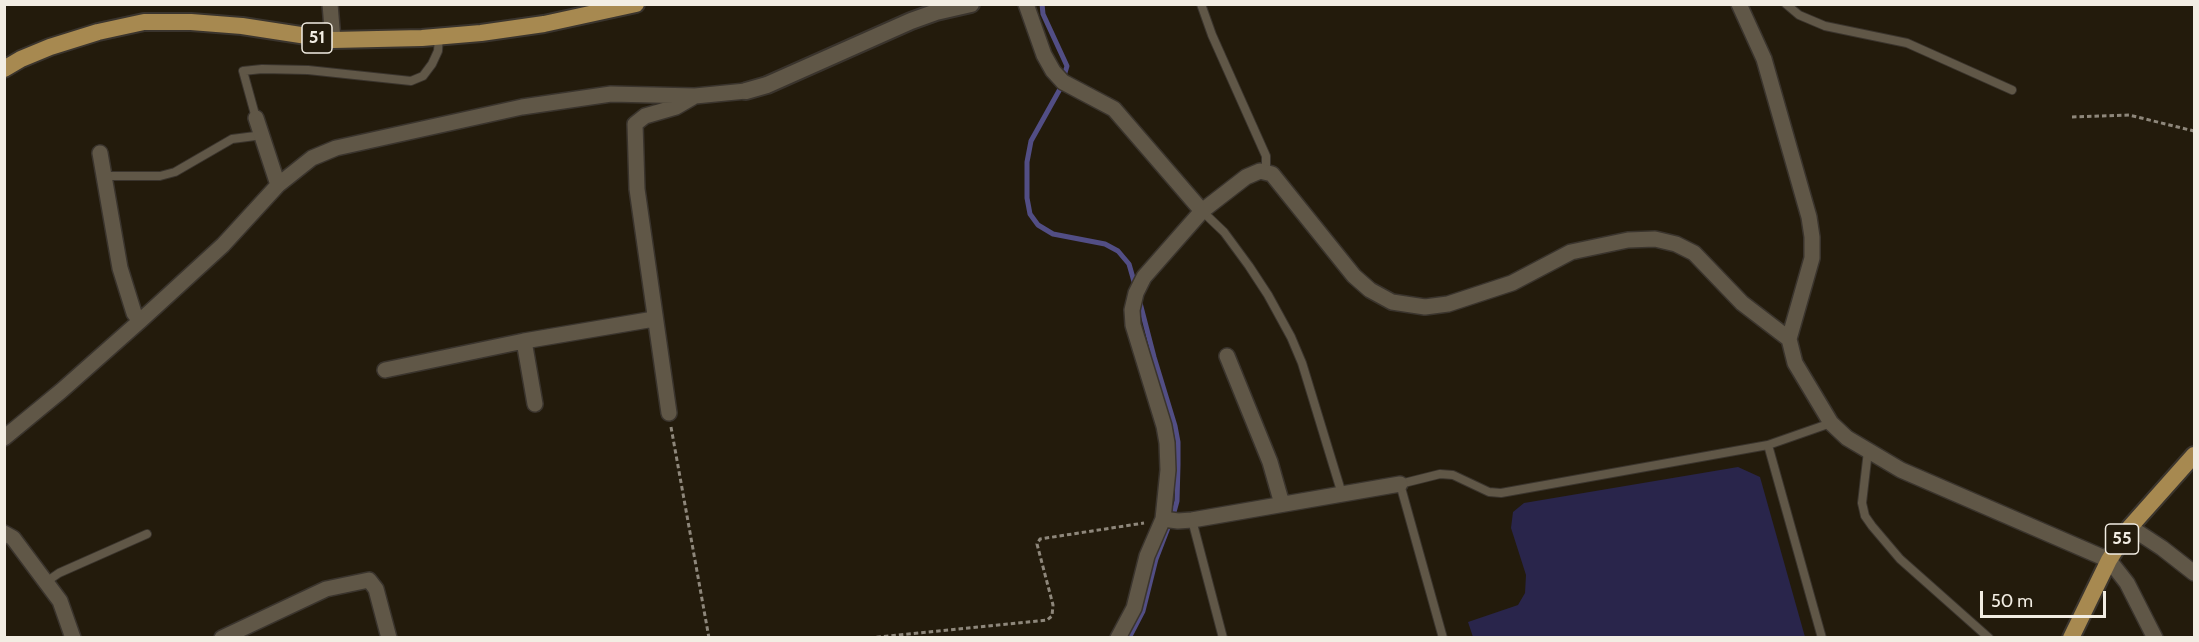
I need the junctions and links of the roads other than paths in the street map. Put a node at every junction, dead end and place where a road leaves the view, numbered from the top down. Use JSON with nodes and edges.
{"nodes":[{"id":1,"x":330,"y":4,"type":"edge"},
{"id":2,"x":636,"y":4,"type":"edge"},
{"id":3,"x":971,"y":4,"type":"edge"},
{"id":4,"x":1026,"y":4,"type":"edge"},
{"id":5,"x":1201,"y":4,"type":"edge"},
{"id":6,"x":1739,"y":4,"type":"edge"},
{"id":7,"x":1786,"y":4,"type":"edge"},
{"id":8,"x":438,"y":36,"type":"junction"},
{"id":9,"x":333,"y":40,"type":"junction"},
{"id":10,"x":4,"y":69,"type":"edge"},
{"id":11,"x":2012,"y":90,"type":"dead end"},
{"id":12,"x":746,"y":91,"type":"joint"},
{"id":13,"x":695,"y":96,"type":"junction"},
{"id":14,"x":256,"y":118,"type":"joint"},
{"id":15,"x":262,"y":135,"type":"junction"},
{"id":16,"x":100,"y":153,"type":"dead end"},
{"id":17,"x":1266,"y":172,"type":"junction"},
{"id":18,"x":103,"y":176,"type":"junction"},
{"id":19,"x":279,"y":185,"type":"junction"},
{"id":20,"x":1202,"y":211,"type":"junction"},
{"id":21,"x":654,"y":319,"type":"junction"},
{"id":22,"x":140,"y":321,"type":"junction"},
{"id":23,"x":1789,"y":339,"type":"junction"},
{"id":24,"x":524,"y":341,"type":"junction"},
{"id":25,"x":1227,"y":356,"type":"dead end"},
{"id":26,"x":386,"y":370,"type":"dead end"},
{"id":27,"x":535,"y":404,"type":"dead end"},
{"id":28,"x":669,"y":413,"type":"road end"},
{"id":29,"x":1831,"y":423,"type":"junction"},
{"id":30,"x":4,"y":438,"type":"edge"},
{"id":31,"x":1768,"y":445,"type":"junction"},
{"id":32,"x":1868,"y":451,"type":"junction"},
{"id":33,"x":2194,"y":455,"type":"edge"},
{"id":34,"x":1400,"y":484,"type":"junction"},
{"id":35,"x":1342,"y":494,"type":"junction"},
{"id":36,"x":1282,"y":504,"type":"junction"},
{"id":37,"x":1163,"y":519,"type":"junction"},
{"id":38,"x":1192,"y":520,"type":"junction"},
{"id":39,"x":2130,"y":527,"type":"junction"},
{"id":40,"x":4,"y":533,"type":"edge"},
{"id":41,"x":147,"y":534,"type":"dead end"},
{"id":42,"x":2109,"y":560,"type":"junction"},
{"id":43,"x":2194,"y":573,"type":"edge"},
{"id":44,"x":46,"y":582,"type":"junction"},
{"id":45,"x":73,"y":638,"type":"edge"},
{"id":46,"x":222,"y":638,"type":"edge"},
{"id":47,"x":388,"y":638,"type":"edge"},
{"id":48,"x":1118,"y":638,"type":"edge"},
{"id":49,"x":1223,"y":638,"type":"edge"},
{"id":50,"x":1443,"y":638,"type":"edge"},
{"id":51,"x":1822,"y":638,"type":"edge"},
{"id":52,"x":1989,"y":638,"type":"edge"},
{"id":53,"x":2071,"y":638,"type":"edge"},
{"id":54,"x":2156,"y":638,"type":"edge"}],
"edges":[{"from":1,"to":9,"type":"street"},
{"from":2,"to":8,"type":"main road","number":"51"},
{"from":3,"to":12,"type":"street"},
{"from":4,"to":20,"type":"street"},
{"from":5,"to":17,"type":"lane"},
{"from":6,"to":23,"type":"street"},
{"from":7,"to":11,"type":"lane"},
{"from":8,"to":9,"type":"main road","number":"51"},
{"from":8,"to":14,"type":"lane"},
{"from":9,"to":10,"type":"main road","number":"51"},
{"from":12,"to":13,"type":"street"},
{"from":13,"to":19,"type":"street"},
{"from":13,"to":21,"type":"street"},
{"from":14,"to":15,"type":"street"},
{"from":15,"to":18,"type":"lane"},
{"from":15,"to":19,"type":"street"},
{"from":16,"to":18,"type":"street"},
{"from":17,"to":20,"type":"street"},
{"from":17,"to":23,"type":"street"},
{"from":18,"to":22,"type":"street"},
{"from":19,"to":22,"type":"street"},
{"from":20,"to":35,"type":"lane"},
{"from":20,"to":37,"type":"street"},
{"from":21,"to":24,"type":"street"},
{"from":21,"to":28,"type":"street"},
{"from":22,"to":30,"type":"street"},
{"from":23,"to":29,"type":"street"},
{"from":24,"to":26,"type":"street"},
{"from":24,"to":27,"type":"street"},
{"from":25,"to":36,"type":"street"},
{"from":29,"to":31,"type":"lane"},
{"from":29,"to":32,"type":"street"},
{"from":31,"to":34,"type":"lane"},
{"from":31,"to":51,"type":"lane"},
{"from":32,"to":42,"type":"street"},
{"from":32,"to":52,"type":"lane"},
{"from":33,"to":39,"type":"main road","number":"55"},
{"from":34,"to":35,"type":"street"},
{"from":34,"to":50,"type":"lane"},
{"from":35,"to":36,"type":"street"},
{"from":36,"to":38,"type":"street"},
{"from":37,"to":38,"type":"street"},
{"from":37,"to":48,"type":"street"},
{"from":38,"to":49,"type":"lane"},
{"from":39,"to":42,"type":"main road","number":"55"},
{"from":39,"to":43,"type":"street"},
{"from":40,"to":44,"type":"street"},
{"from":41,"to":44,"type":"lane"},
{"from":42,"to":53,"type":"main road","number":"55"},
{"from":42,"to":54,"type":"street"},
{"from":44,"to":45,"type":"street"},
{"from":46,"to":47,"type":"street"}]}
